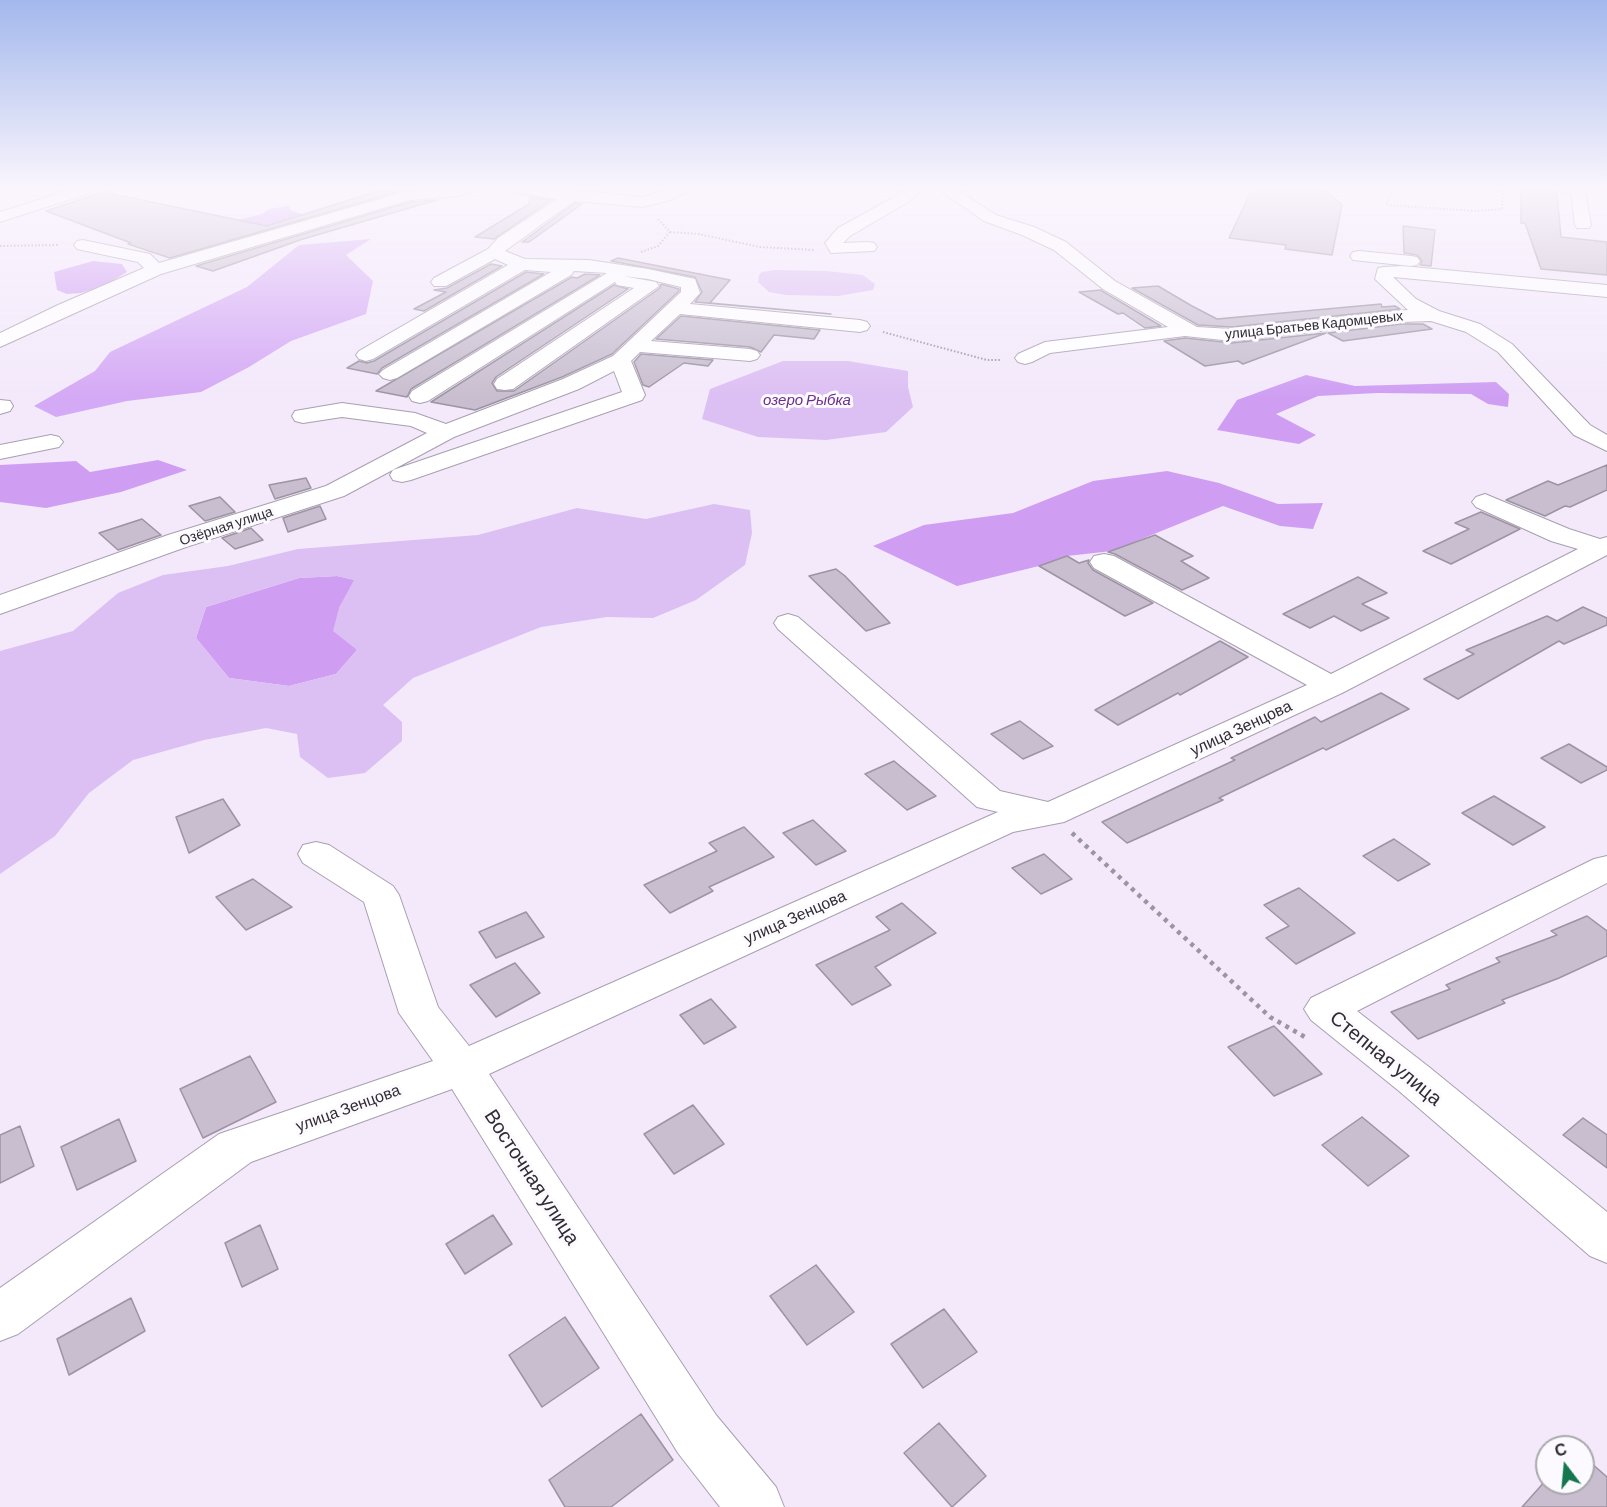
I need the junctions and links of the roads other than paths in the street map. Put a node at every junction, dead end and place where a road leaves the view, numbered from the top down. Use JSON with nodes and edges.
{"nodes":[{"id":1,"x":141,"y":257,"type":"edge"},
{"id":2,"x":198,"y":257,"type":"edge"},
{"id":3,"x":487,"y":257,"type":"edge"},
{"id":4,"x":506,"y":257,"type":"edge"},
{"id":5,"x":1074,"y":257,"type":"edge"},
{"id":6,"x":1372,"y":257,"type":"edge"},
{"id":7,"x":522,"y":264,"type":"junction"},
{"id":8,"x":559,"y":269,"type":"junction"},
{"id":9,"x":155,"y":270,"type":"junction"},
{"id":10,"x":609,"y":278,"type":"junction"},
{"id":11,"x":1607,"y":281,"type":"edge"},
{"id":12,"x":440,"y":282,"type":"dead end"},
{"id":13,"x":1607,"y":291,"type":"edge"},
{"id":14,"x":675,"y":308,"type":"junction"},
{"id":15,"x":1432,"y":315,"type":"junction"},
{"id":16,"x":860,"y":326,"type":"road end"},
{"id":17,"x":655,"y":327,"type":"junction"},
{"id":18,"x":678,"y":329,"type":"dead end"},
{"id":19,"x":1188,"y":330,"type":"junction"},
{"id":20,"x":713,"y":333,"type":"dead end"},
{"id":21,"x":0,"y":341,"type":"edge"},
{"id":22,"x":627,"y":353,"type":"junction"},
{"id":23,"x":366,"y":355,"type":"dead end"},
{"id":24,"x":1025,"y":358,"type":"road end"},
{"id":25,"x":390,"y":374,"type":"dead end"},
{"id":26,"x":505,"y":384,"type":"dead end"},
{"id":27,"x":420,"y":396,"type":"dead end"},
{"id":28,"x":303,"y":416,"type":"dead end"},
{"id":29,"x":446,"y":432,"type":"junction"},
{"id":30,"x":51,"y":442,"type":"dead end"},
{"id":31,"x":1607,"y":444,"type":"edge"},
{"id":32,"x":0,"y":452,"type":"edge"},
{"id":33,"x":335,"y":491,"type":"junction"},
{"id":34,"x":1485,"y":502,"type":"dead end"},
{"id":35,"x":1605,"y":547,"type":"edge"},
{"id":36,"x":1104,"y":562,"type":"dead end"},
{"id":37,"x":0,"y":605,"type":"edge"},
{"id":38,"x":788,"y":623,"type":"dead end"},
{"id":39,"x":1331,"y":686,"type":"junction"},
{"id":40,"x":1052,"y":814,"type":"junction"},
{"id":41,"x":316,"y":854,"type":"dead end"},
{"id":42,"x":1607,"y":868,"type":"edge"},
{"id":43,"x":462,"y":1068,"type":"junction"},
{"id":44,"x":1607,"y":1240,"type":"edge"},
{"id":45,"x":0,"y":1317,"type":"edge"},
{"id":46,"x":756,"y":1507,"type":"edge"}],
"edges":[{"from":1,"to":9,"type":"street"},
{"from":2,"to":9,"type":"street"},
{"from":3,"to":12,"type":"street"},
{"from":4,"to":7,"type":"street"},
{"from":5,"to":19,"type":"street","name":"улица Братьев Кадомцевых"},
{"from":6,"to":11,"type":"street"},
{"from":7,"to":8,"type":"street"},
{"from":7,"to":23,"type":"street"},
{"from":8,"to":10,"type":"street"},
{"from":8,"to":14,"type":"street"},
{"from":8,"to":25,"type":"street"},
{"from":9,"to":21,"type":"street"},
{"from":10,"to":26,"type":"street"},
{"from":10,"to":27,"type":"street"},
{"from":13,"to":15,"type":"street"},
{"from":14,"to":16,"type":"street"},
{"from":14,"to":17,"type":"street"},
{"from":15,"to":19,"type":"street","name":"улица Братьев Кадомцевых"},
{"from":15,"to":31,"type":"street","name":"улица Братьев Кадомцевых"},
{"from":17,"to":18,"type":"street"},
{"from":17,"to":22,"type":"street"},
{"from":19,"to":24,"type":"street"},
{"from":20,"to":22,"type":"street"},
{"from":22,"to":29,"type":"street","name":"Озёрная улица"},
{"from":22,"to":33,"type":"street"},
{"from":28,"to":29,"type":"street"},
{"from":29,"to":33,"type":"street","name":"Озёрная улица"},
{"from":30,"to":32,"type":"street"},
{"from":33,"to":37,"type":"street","name":"Озёрная улица"},
{"from":34,"to":35,"type":"street"},
{"from":35,"to":39,"type":"street","name":"улица Зенцова"},
{"from":36,"to":39,"type":"street"},
{"from":38,"to":40,"type":"street"},
{"from":39,"to":40,"type":"street","name":"улица Зенцова"},
{"from":40,"to":43,"type":"street","name":"улица Зенцова"},
{"from":41,"to":43,"type":"street","name":"Восточная улица"},
{"from":42,"to":44,"type":"street","name":"Степная улица"},
{"from":43,"to":45,"type":"street","name":"улица Зенцова"},
{"from":43,"to":46,"type":"street","name":"Восточная улица"}]}
